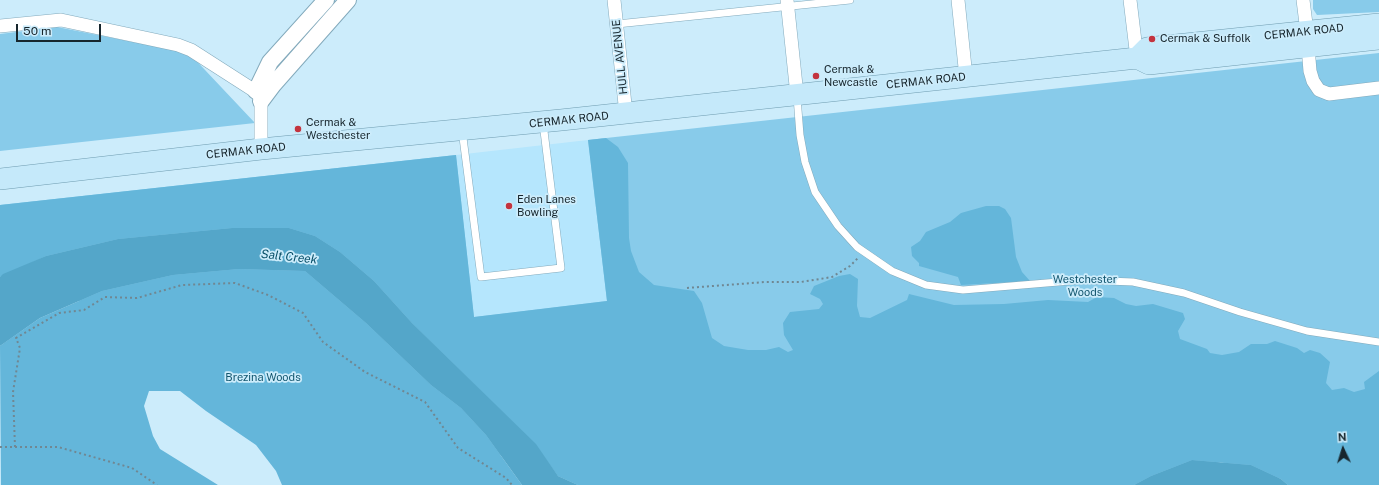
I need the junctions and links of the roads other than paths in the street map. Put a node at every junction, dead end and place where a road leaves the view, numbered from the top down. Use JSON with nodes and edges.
{"nodes":[{"id":1,"x":326,"y":0,"type":"edge"},
{"id":2,"x":348,"y":0,"type":"edge"},
{"id":3,"x":614,"y":0,"type":"edge"},
{"id":4,"x":850,"y":0,"type":"edge"},
{"id":5,"x":958,"y":0,"type":"edge"},
{"id":6,"x":1130,"y":0,"type":"edge"},
{"id":7,"x":1303,"y":0,"type":"edge"},
{"id":8,"x":787,"y":3,"type":"edge"},
{"id":9,"x":617,"y":24,"type":"junction"},
{"id":10,"x":1379,"y":24,"type":"edge"},
{"id":11,"x":0,"y":26,"type":"edge"},
{"id":12,"x":1379,"y":39,"type":"edge"},
{"id":13,"x":1308,"y":40,"type":"junction"},
{"id":14,"x":1137,"y":58,"type":"junction"},
{"id":15,"x":966,"y":77,"type":"junction"},
{"id":16,"x":1379,"y":88,"type":"edge"},
{"id":17,"x":259,"y":96,"type":"junction"},
{"id":18,"x":797,"y":96,"type":"junction"},
{"id":19,"x":626,"y":114,"type":"junction"},
{"id":20,"x":543,"y":122,"type":"junction"},
{"id":21,"x":462,"y":130,"type":"junction"},
{"id":22,"x":261,"y":149,"type":"junction"},
{"id":23,"x":0,"y":179,"type":"edge"},
{"id":24,"x":1379,"y":342,"type":"edge"}],
"edges":[{"from":1,"to":17,"type":"street"},
{"from":2,"to":17,"type":"street"},
{"from":3,"to":9,"type":"street","name":"HULL AVENUE"},
{"from":4,"to":8,"type":"lane"},
{"from":5,"to":15,"type":"street"},
{"from":6,"to":14,"type":"street"},
{"from":7,"to":13,"type":"street"},
{"from":8,"to":9,"type":"lane"},
{"from":8,"to":18,"type":"street"},
{"from":9,"to":19,"type":"street","name":"HULL AVENUE"},
{"from":10,"to":13,"type":"main road","name":"CERMAK ROAD"},
{"from":11,"to":17,"type":"street"},
{"from":12,"to":13,"type":"main road","name":"CERMAK ROAD"},
{"from":13,"to":14,"type":"main road","name":"CERMAK ROAD"},
{"from":13,"to":16,"type":"street","name":"CERMAK ROAD"},
{"from":14,"to":15,"type":"main road","name":"CERMAK ROAD"},
{"from":15,"to":18,"type":"main road","name":"CERMAK ROAD"},
{"from":17,"to":22,"type":"street"},
{"from":18,"to":19,"type":"main road","name":"CERMAK ROAD"},
{"from":18,"to":24,"type":"lane"},
{"from":19,"to":20,"type":"main road","name":"CERMAK ROAD"},
{"from":20,"to":21,"type":"main road","name":"CERMAK ROAD"},
{"from":20,"to":21,"type":"lane"},
{"from":21,"to":22,"type":"main road","name":"CERMAK ROAD"},
{"from":22,"to":23,"type":"main road","name":"CERMAK ROAD"}]}
